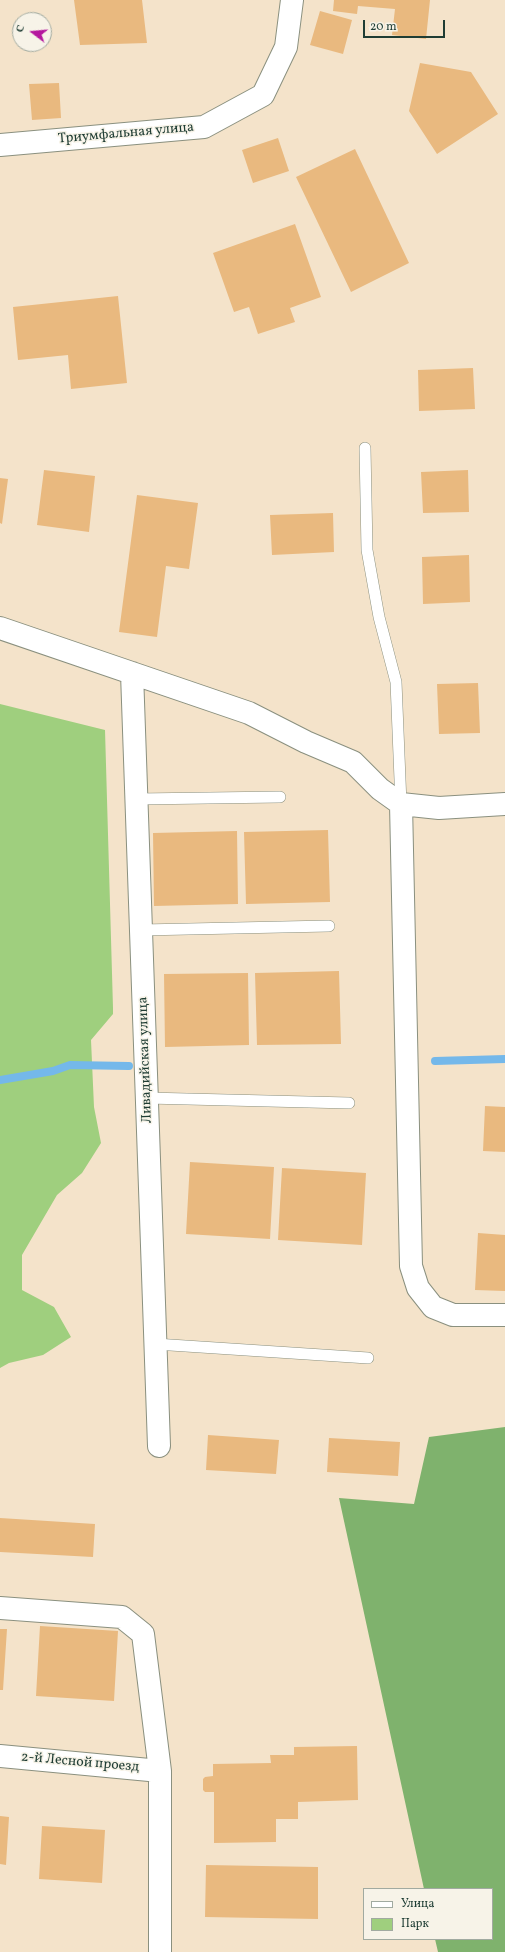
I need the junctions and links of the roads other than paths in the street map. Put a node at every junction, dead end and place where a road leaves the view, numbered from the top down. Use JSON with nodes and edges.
{"nodes":[{"id":1,"x":292,"y":0,"type":"edge"},
{"id":2,"x":0,"y":145,"type":"edge"},
{"id":3,"x":365,"y":448,"type":"dead end"},
{"id":4,"x":0,"y":628,"type":"edge"},
{"id":5,"x":132,"y":674,"type":"junction"},
{"id":6,"x":280,"y":797,"type":"dead end"},
{"id":7,"x":138,"y":799,"type":"junction"},
{"id":8,"x":401,"y":804,"type":"junction"},
{"id":9,"x":505,"y":804,"type":"edge"},
{"id":10,"x":330,"y":926,"type":"dead end"},
{"id":11,"x":142,"y":930,"type":"junction"},
{"id":12,"x":147,"y":1098,"type":"junction"},
{"id":13,"x":349,"y":1103,"type":"dead end"},
{"id":14,"x":505,"y":1315,"type":"edge"},
{"id":15,"x":155,"y":1344,"type":"junction"},
{"id":16,"x":368,"y":1358,"type":"dead end"},
{"id":17,"x":159,"y":1446,"type":"dead end"},
{"id":18,"x":0,"y":1608,"type":"edge"},
{"id":19,"x":0,"y":1756,"type":"edge"},
{"id":20,"x":160,"y":1770,"type":"junction"},
{"id":21,"x":160,"y":1952,"type":"edge"}],
"edges":[{"from":1,"to":2,"type":"street","name":"Триумфальная улица"},
{"from":3,"to":8,"type":"lane"},
{"from":4,"to":5,"type":"street"},
{"from":5,"to":7,"type":"street","name":"Ливадийская улица"},
{"from":5,"to":8,"type":"street"},
{"from":6,"to":7,"type":"lane"},
{"from":7,"to":11,"type":"street","name":"Ливадийская улица"},
{"from":8,"to":9,"type":"street"},
{"from":8,"to":14,"type":"street"},
{"from":10,"to":11,"type":"lane"},
{"from":11,"to":12,"type":"street","name":"Ливадийская улица"},
{"from":12,"to":13,"type":"lane"},
{"from":12,"to":15,"type":"street","name":"Ливадийская улица"},
{"from":15,"to":16,"type":"lane"},
{"from":15,"to":17,"type":"street","name":"Ливадийская улица"},
{"from":18,"to":20,"type":"street"},
{"from":19,"to":20,"type":"street","name":"2-й Лесной проезд"},
{"from":20,"to":21,"type":"street"}]}
